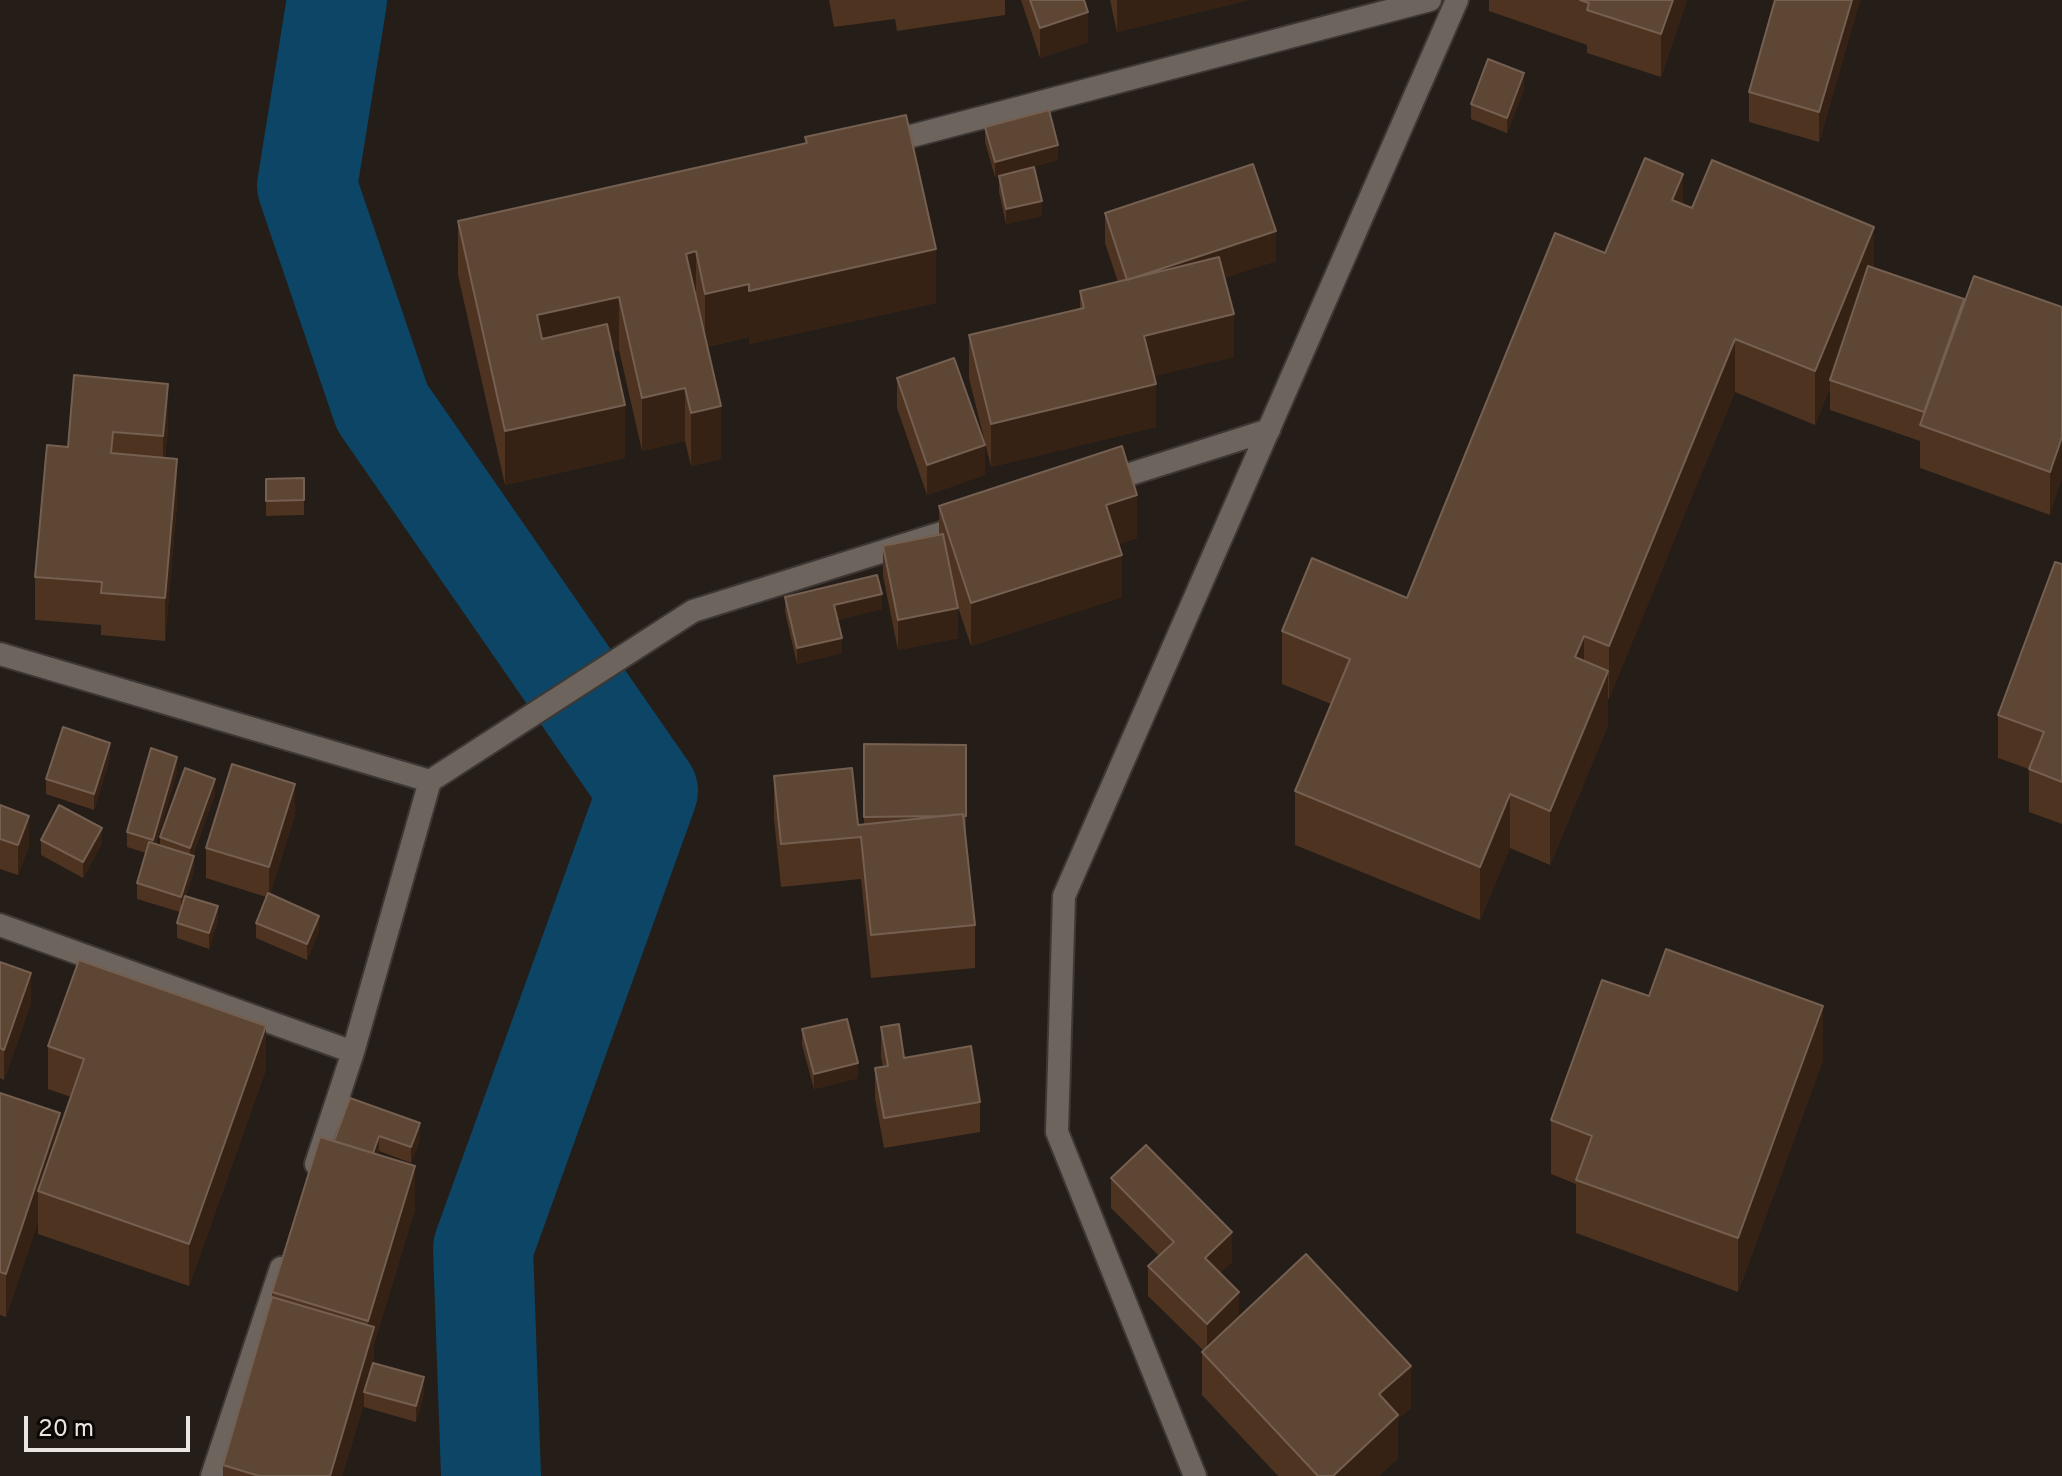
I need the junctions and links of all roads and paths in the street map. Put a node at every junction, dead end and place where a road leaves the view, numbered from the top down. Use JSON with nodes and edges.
{"nodes":[{"id":1,"x":1430,"y":0,"type":"edge"},
{"id":2,"x":1457,"y":0,"type":"edge"},
{"id":3,"x":861,"y":150,"type":"edge"},
{"id":4,"x":1269,"y":430,"type":"junction"},
{"id":5,"x":1087,"y":487,"type":"edge"},
{"id":6,"x":981,"y":521,"type":"edge"},
{"id":7,"x":0,"y":654,"type":"edge"},
{"id":8,"x":430,"y":781,"type":"junction"},
{"id":9,"x":0,"y":925,"type":"edge"},
{"id":10,"x":353,"y":1052,"type":"junction"},
{"id":11,"x":308,"y":1188,"type":"edge"},
{"id":12,"x":288,"y":1249,"type":"edge"},
{"id":13,"x":212,"y":1476,"type":"edge"},
{"id":14,"x":1195,"y":1476,"type":"edge"}],
"edges":[{"from":1,"to":3,"type":"street"},
{"from":2,"to":4,"type":"street"},
{"from":4,"to":5,"type":"street"},
{"from":4,"to":14,"type":"street"},
{"from":6,"to":8,"type":"street"},
{"from":7,"to":8,"type":"street"},
{"from":8,"to":10,"type":"street"},
{"from":9,"to":10,"type":"street"},
{"from":10,"to":11,"type":"street"},
{"from":12,"to":13,"type":"street"}]}
